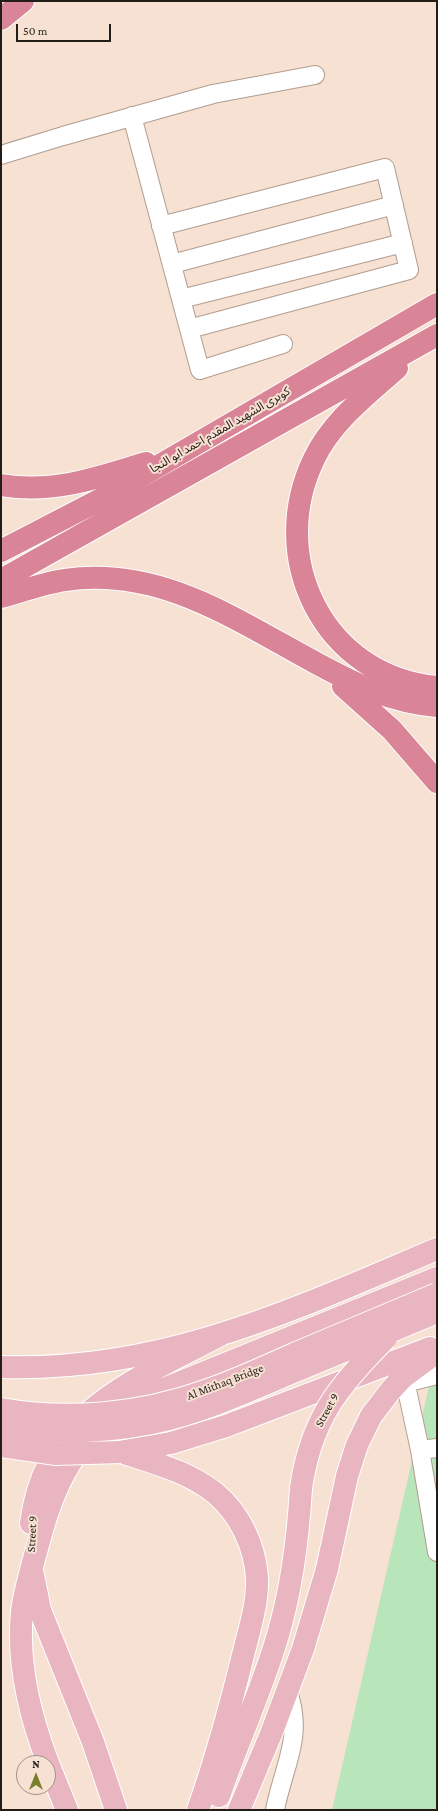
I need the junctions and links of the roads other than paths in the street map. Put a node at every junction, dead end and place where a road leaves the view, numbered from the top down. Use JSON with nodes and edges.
{"nodes":[{"id":1,"x":23,"y":1,"type":"edge"},
{"id":2,"x":1,"y":19,"type":"edge"},
{"id":3,"x":316,"y":75,"type":"dead end"},
{"id":4,"x":132,"y":116,"type":"junction"},
{"id":5,"x":1,"y":155,"type":"edge"},
{"id":6,"x":394,"y":205,"type":"junction"},
{"id":7,"x":161,"y":226,"type":"junction"},
{"id":8,"x":403,"y":243,"type":"junction"},
{"id":9,"x":172,"y":264,"type":"junction"},
{"id":10,"x":181,"y":299,"type":"junction"},
{"id":11,"x":437,"y":304,"type":"edge"},
{"id":12,"x":189,"y":329,"type":"junction"},
{"id":13,"x":433,"y":338,"type":"edge"},
{"id":14,"x":283,"y":344,"type":"dead end"},
{"id":15,"x":181,"y":453,"type":"junction"},
{"id":16,"x":1,"y":484,"type":"edge"},
{"id":17,"x":1,"y":551,"type":"edge"},
{"id":18,"x":1,"y":580,"type":"edge"},
{"id":19,"x":1,"y":597,"type":"edge"},
{"id":20,"x":320,"y":665,"type":"junction"},
{"id":21,"x":437,"y":687,"type":"edge"},
{"id":22,"x":437,"y":706,"type":"edge"},
{"id":23,"x":437,"y":782,"type":"edge"},
{"id":24,"x":437,"y":1249,"type":"edge"},
{"id":25,"x":437,"y":1278,"type":"edge"},
{"id":26,"x":437,"y":1294,"type":"edge"},
{"id":27,"x":437,"y":1312,"type":"edge"},
{"id":28,"x":395,"y":1330,"type":"junction"},
{"id":29,"x":220,"y":1335,"type":"junction"},
{"id":30,"x":437,"y":1346,"type":"edge"},
{"id":31,"x":437,"y":1352,"type":"edge"},
{"id":32,"x":1,"y":1367,"type":"edge"},
{"id":33,"x":437,"y":1375,"type":"edge"},
{"id":34,"x":404,"y":1381,"type":"junction"},
{"id":35,"x":1,"y":1409,"type":"edge"},
{"id":36,"x":1,"y":1428,"type":"edge"},
{"id":37,"x":1,"y":1446,"type":"edge"},
{"id":38,"x":428,"y":1449,"type":"edge"},
{"id":39,"x":121,"y":1452,"type":"junction"},
{"id":40,"x":437,"y":1552,"type":"edge"},
{"id":41,"x":32,"y":1568,"type":"junction"},
{"id":42,"x":288,"y":1692,"type":"junction"},
{"id":43,"x":45,"y":1755,"type":"edge"},
{"id":44,"x":56,"y":1783,"type":"edge"},
{"id":45,"x":67,"y":1810,"type":"edge"},
{"id":46,"x":116,"y":1810,"type":"edge"},
{"id":47,"x":198,"y":1810,"type":"edge"},
{"id":48,"x":214,"y":1810,"type":"edge"},
{"id":49,"x":239,"y":1810,"type":"edge"},
{"id":50,"x":274,"y":1810,"type":"edge"}],
"edges":[{"from":1,"to":2,"type":"highway"},
{"from":3,"to":4,"type":"street"},
{"from":4,"to":5,"type":"street"},
{"from":4,"to":7,"type":"street"},
{"from":6,"to":7,"type":"street"},
{"from":6,"to":8,"type":"street"},
{"from":6,"to":9,"type":"street"},
{"from":7,"to":9,"type":"street"},
{"from":8,"to":10,"type":"street"},
{"from":8,"to":12,"type":"street"},
{"from":9,"to":10,"type":"street"},
{"from":10,"to":12,"type":"street"},
{"from":11,"to":15,"type":"highway","name":"كوبرى الشهيد المقدم احمد ابو النجا"},
{"from":12,"to":14,"type":"street"},
{"from":13,"to":18,"type":"highway","name":"كوبرى الشهيد المقدم احمد ابو النجا"},
{"from":13,"to":21,"type":"highway"},
{"from":15,"to":16,"type":"highway"},
{"from":15,"to":17,"type":"highway","name":"كوبرى الشهيد المقدم احمد ابو النجا"},
{"from":19,"to":20,"type":"highway"},
{"from":20,"to":22,"type":"highway"},
{"from":20,"to":23,"type":"highway"},
{"from":24,"to":29,"type":"main road"},
{"from":25,"to":41,"type":"main road"},
{"from":26,"to":35,"type":"main road","name":"Al Mithaq Bridge","bridge":true},
{"from":27,"to":28,"type":"main road","name":"Al Mithaq Bridge","bridge":true},
{"from":28,"to":36,"type":"main road","name":"Al Mithaq Bridge","bridge":true},
{"from":28,"to":48,"type":"main road","name":"Street 9","bridge":true},
{"from":29,"to":32,"type":"main road"},
{"from":29,"to":41,"type":"main road","name":"Street 9"},
{"from":30,"to":39,"type":"main road"},
{"from":31,"to":34,"type":"main road"},
{"from":33,"to":34,"type":"street"},
{"from":34,"to":38,"type":"street"},
{"from":34,"to":42,"type":"main road"},
{"from":37,"to":39,"type":"main road","bridge":true},
{"from":38,"to":40,"type":"street"},
{"from":39,"to":47,"type":"main road"},
{"from":41,"to":43,"type":"main road"},
{"from":41,"to":46,"type":"main road","name":"Street 9"},
{"from":42,"to":49,"type":"main road"},
{"from":42,"to":50,"type":"street"},
{"from":44,"to":45,"type":"main road"}]}
